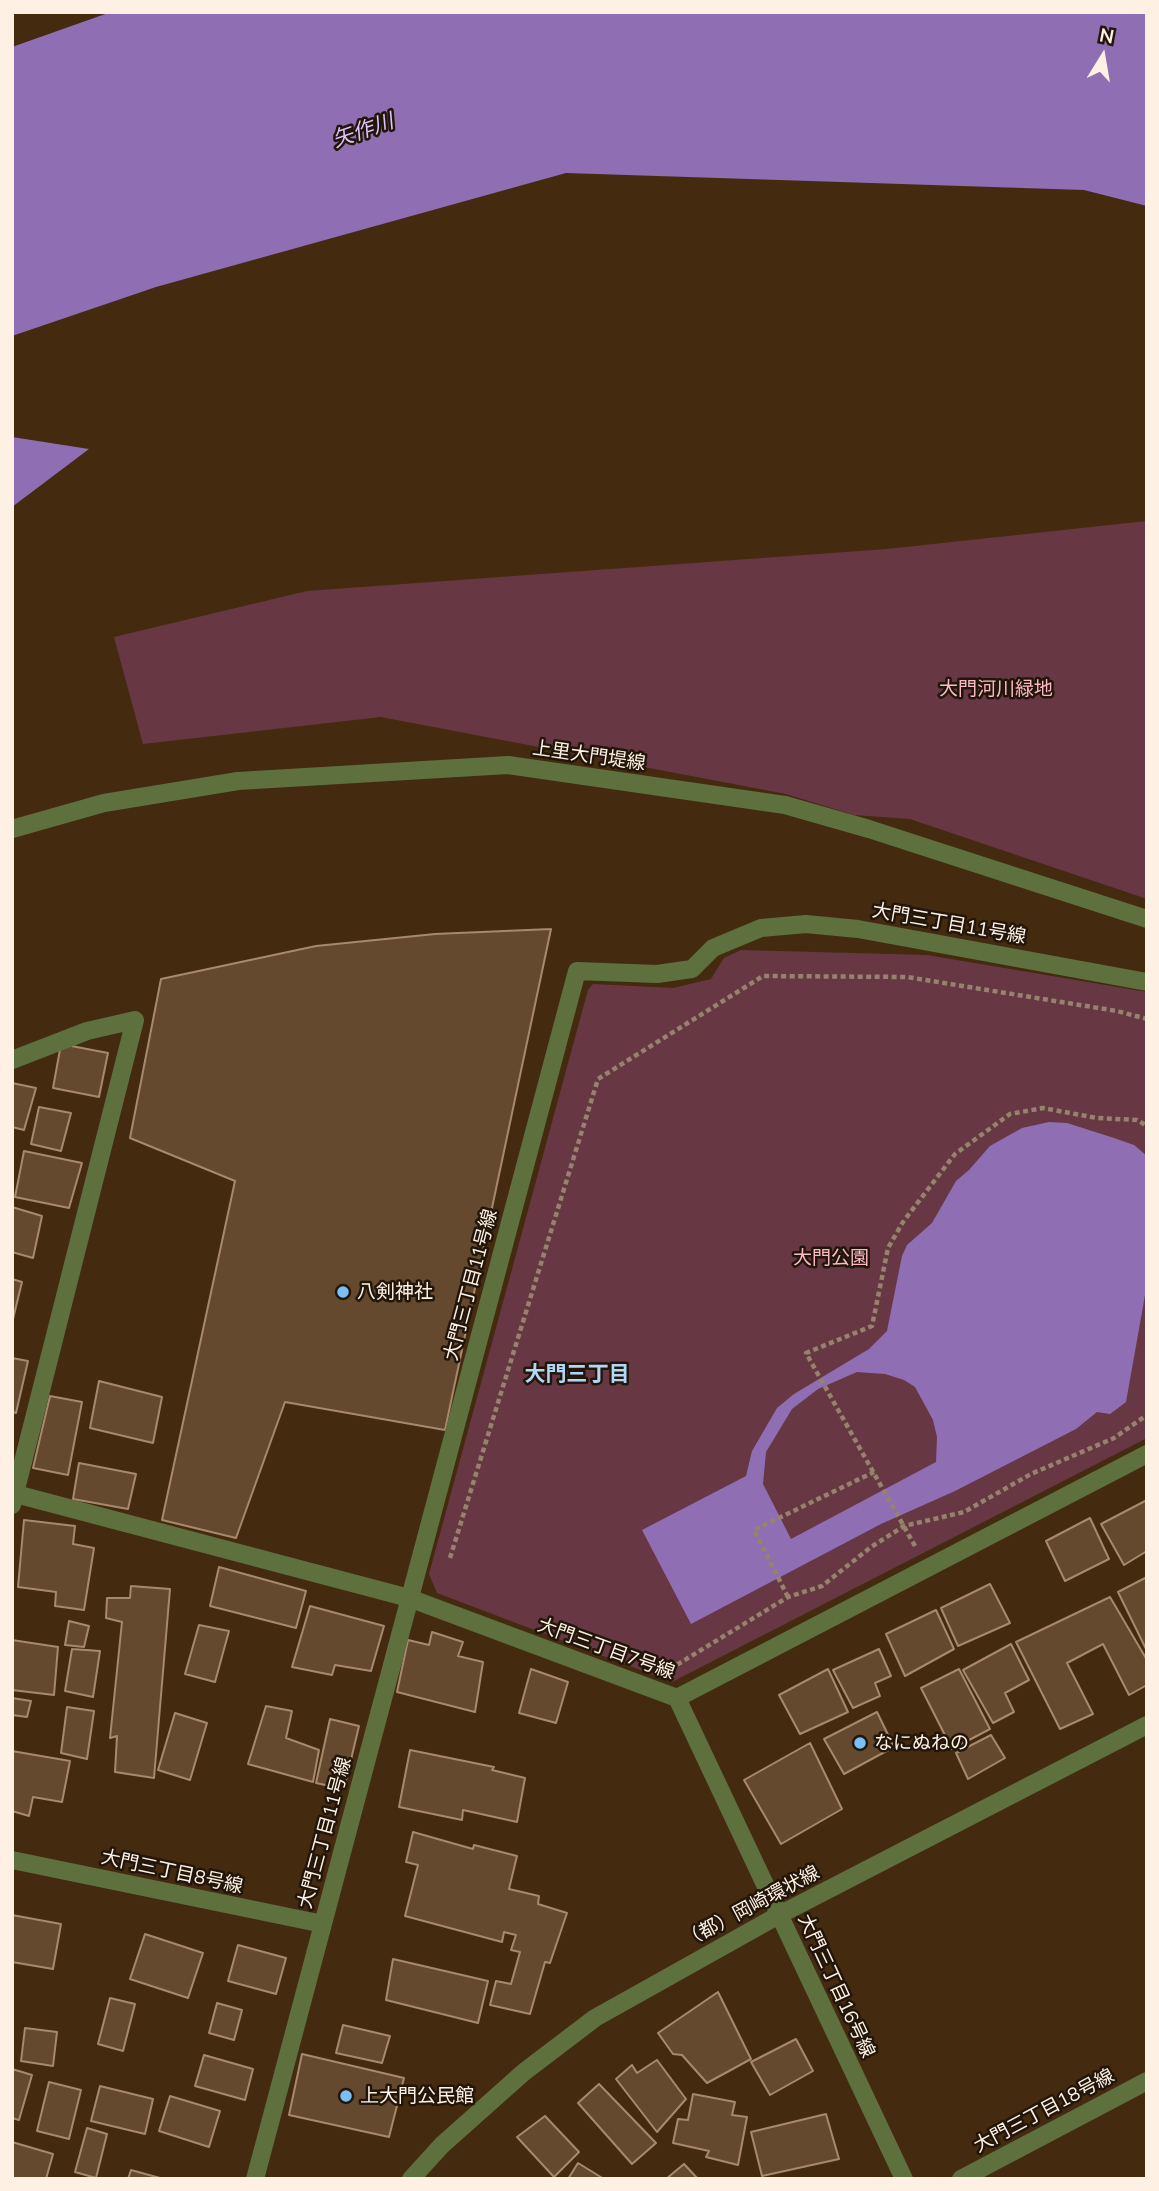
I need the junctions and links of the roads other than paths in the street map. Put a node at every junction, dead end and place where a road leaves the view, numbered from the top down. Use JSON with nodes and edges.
{"nodes":[{"id":1,"x":12,"y":829,"type":"edge"},
{"id":2,"x":1147,"y":919,"type":"edge"},
{"id":3,"x":1147,"y":982,"type":"edge"},
{"id":4,"x":12,"y":1060,"type":"edge"},
{"id":5,"x":1147,"y":1454,"type":"edge"},
{"id":6,"x":13,"y":1498,"type":"edge"},
{"id":7,"x":409,"y":1598,"type":"junction"},
{"id":8,"x":677,"y":1698,"type":"junction"},
{"id":9,"x":1147,"y":1725,"type":"edge"},
{"id":10,"x":12,"y":1860,"type":"edge"},
{"id":11,"x":779,"y":1915,"type":"junction"},
{"id":12,"x":323,"y":1924,"type":"junction"},
{"id":13,"x":1147,"y":2081,"type":"edge"},
{"id":14,"x":255,"y":2179,"type":"edge"},
{"id":15,"x":411,"y":2179,"type":"edge"},
{"id":16,"x":904,"y":2179,"type":"edge"},
{"id":17,"x":961,"y":2179,"type":"edge"}],
"edges":[{"from":1,"to":2,"type":"street","name":"上里大門堤線"},
{"from":3,"to":7,"type":"street","name":"大門三丁目11号線"},
{"from":4,"to":6,"type":"street"},
{"from":5,"to":8,"type":"street","name":"大門三丁目7号線"},
{"from":6,"to":7,"type":"street","name":"大門三丁目7号線"},
{"from":7,"to":8,"type":"street","name":"大門三丁目7号線"},
{"from":7,"to":12,"type":"street","name":"大門三丁目11号線"},
{"from":8,"to":11,"type":"street","name":"大門三丁目16号線"},
{"from":9,"to":11,"type":"street","name":"（都）岡崎環状線"},
{"from":10,"to":12,"type":"street","name":"大門三丁目8号線"},
{"from":11,"to":15,"type":"street","name":"（都）岡崎環状線"},
{"from":11,"to":16,"type":"street","name":"大門三丁目16号線"},
{"from":12,"to":14,"type":"street","name":"大門三丁目11号線"},
{"from":13,"to":17,"type":"street","name":"大門三丁目18号線"}]}
